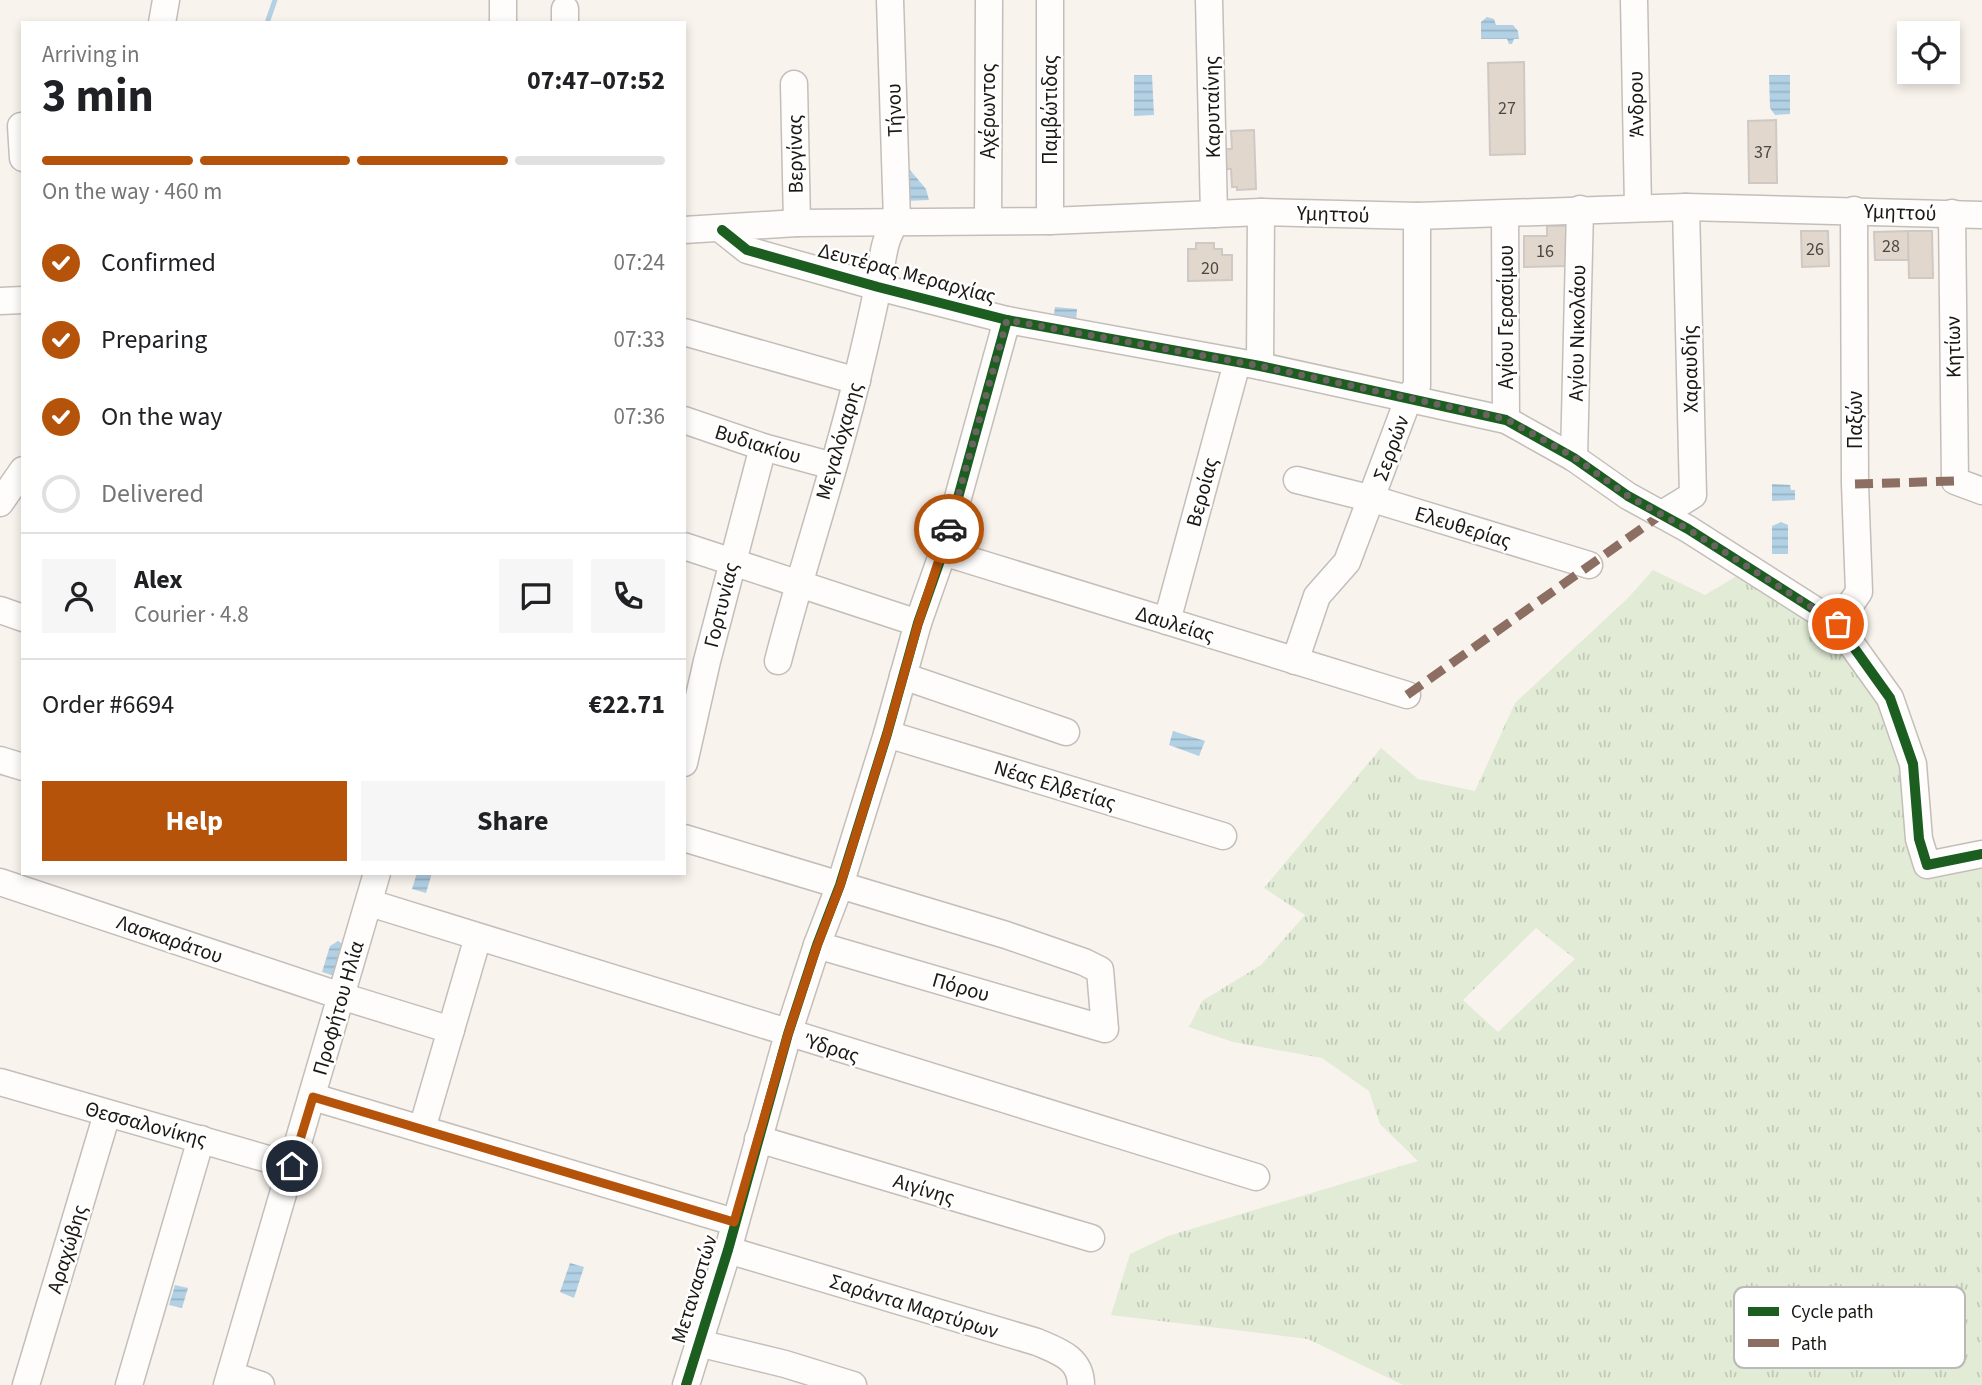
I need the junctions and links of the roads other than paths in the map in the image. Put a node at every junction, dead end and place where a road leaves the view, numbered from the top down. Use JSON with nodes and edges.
{"nodes":[{"id":1,"x":166,"y":0,"type":"edge"},
{"id":2,"x":503,"y":0,"type":"edge"},
{"id":3,"x":890,"y":0,"type":"edge"},
{"id":4,"x":989,"y":0,"type":"edge"},
{"id":5,"x":1050,"y":0,"type":"edge"},
{"id":6,"x":1209,"y":0,"type":"edge"},
{"id":7,"x":1634,"y":0,"type":"edge"},
{"id":8,"x":162,"y":21,"type":"edge"},
{"id":9,"x":503,"y":21,"type":"edge"},
{"id":10,"x":794,"y":84,"type":"dead end"},
{"id":11,"x":1638,"y":207,"type":"junction"},
{"id":12,"x":1686,"y":207,"type":"junction"},
{"id":13,"x":1580,"y":209,"type":"junction"},
{"id":14,"x":1854,"y":210,"type":"junction"},
{"id":15,"x":1261,"y":212,"type":"junction"},
{"id":16,"x":1952,"y":213,"type":"junction"},
{"id":17,"x":1214,"y":214,"type":"junction"},
{"id":18,"x":1506,"y":214,"type":"junction"},
{"id":19,"x":1982,"y":215,"type":"edge"},
{"id":20,"x":1417,"y":216,"type":"junction"},
{"id":21,"x":897,"y":221,"type":"junction"},
{"id":22,"x":988,"y":221,"type":"junction"},
{"id":23,"x":1050,"y":221,"type":"junction"},
{"id":24,"x":797,"y":223,"type":"junction"},
{"id":25,"x":686,"y":230,"type":"edge"},
{"id":26,"x":722,"y":230,"type":"junction"},
{"id":27,"x":878,"y":287,"type":"junction"},
{"id":28,"x":21,"y":300,"type":"edge"},
{"id":29,"x":0,"y":301,"type":"edge"},
{"id":30,"x":1007,"y":320,"type":"junction"},
{"id":31,"x":686,"y":333,"type":"edge"},
{"id":32,"x":1249,"y":364,"type":"junction"},
{"id":33,"x":857,"y":381,"type":"junction"},
{"id":34,"x":1409,"y":397,"type":"junction"},
{"id":35,"x":1506,"y":419,"type":"junction"},
{"id":36,"x":686,"y":421,"type":"edge"},
{"id":37,"x":763,"y":447,"type":"junction"},
{"id":38,"x":1574,"y":457,"type":"junction"},
{"id":39,"x":832,"y":466,"type":"junction"},
{"id":40,"x":21,"y":473,"type":"edge"},
{"id":41,"x":1297,"y":480,"type":"dead end"},
{"id":42,"x":1982,"y":491,"type":"edge"},
{"id":43,"x":1373,"y":499,"type":"junction"},
{"id":44,"x":0,"y":503,"type":"edge"},
{"id":45,"x":1662,"y":513,"type":"junction"},
{"id":46,"x":686,"y":547,"type":"edge"},
{"id":47,"x":943,"y":552,"type":"junction"},
{"id":48,"x":732,"y":562,"type":"junction"},
{"id":49,"x":1588,"y":565,"type":"dead end"},
{"id":50,"x":798,"y":585,"type":"junction"},
{"id":51,"x":0,"y":610,"type":"edge"},
{"id":52,"x":21,"y":617,"type":"edge"},
{"id":53,"x":1167,"y":621,"type":"junction"},
{"id":54,"x":918,"y":624,"type":"junction"},
{"id":55,"x":1838,"y":624,"type":"junction"},
{"id":56,"x":778,"y":661,"type":"dead end"},
{"id":57,"x":1295,"y":661,"type":"junction"},
{"id":58,"x":903,"y":676,"type":"junction"},
{"id":59,"x":1407,"y":695,"type":"dead end"},
{"id":60,"x":1066,"y":732,"type":"dead end"},
{"id":61,"x":887,"y":734,"type":"junction"},
{"id":62,"x":686,"y":755,"type":"edge"},
{"id":63,"x":0,"y":760,"type":"edge"},
{"id":64,"x":21,"y":765,"type":"edge"},
{"id":65,"x":1223,"y":836,"type":"dead end"},
{"id":66,"x":686,"y":839,"type":"edge"},
{"id":67,"x":1982,"y":853,"type":"edge"},
{"id":68,"x":375,"y":875,"type":"edge"},
{"id":69,"x":0,"y":882,"type":"edge"},
{"id":70,"x":840,"y":886,"type":"junction"},
{"id":71,"x":370,"y":904,"type":"junction"},
{"id":72,"x":478,"y":937,"type":"junction"},
{"id":73,"x":817,"y":946,"type":"junction"},
{"id":74,"x":341,"y":996,"type":"junction"},
{"id":75,"x":451,"y":1030,"type":"junction"},
{"id":76,"x":788,"y":1034,"type":"junction"},
{"id":77,"x":0,"y":1083,"type":"edge"},
{"id":78,"x":313,"y":1097,"type":"junction"},
{"id":79,"x":107,"y":1114,"type":"junction"},
{"id":80,"x":422,"y":1129,"type":"junction"},
{"id":81,"x":201,"y":1139,"type":"junction"},
{"id":82,"x":758,"y":1139,"type":"junction"},
{"id":83,"x":292,"y":1166,"type":"junction"},
{"id":84,"x":1256,"y":1177,"type":"dead end"},
{"id":85,"x":734,"y":1222,"type":"junction"},
{"id":86,"x":1091,"y":1238,"type":"dead end"},
{"id":87,"x":728,"y":1250,"type":"junction"},
{"id":88,"x":698,"y":1343,"type":"junction"},
{"id":89,"x":229,"y":1380,"type":"edge"},
{"id":90,"x":26,"y":1385,"type":"edge"},
{"id":91,"x":129,"y":1385,"type":"edge"},
{"id":92,"x":261,"y":1385,"type":"edge"},
{"id":93,"x":686,"y":1385,"type":"edge"},
{"id":94,"x":853,"y":1385,"type":"edge"},
{"id":95,"x":1081,"y":1385,"type":"edge"}],
"edges":[{"from":1,"to":8,"type":"street"},
{"from":2,"to":9,"type":"street"},
{"from":3,"to":21,"type":"street","name":"Τήνου"},
{"from":4,"to":22,"type":"street","name":"Αχέρωντος"},
{"from":5,"to":23,"type":"street","name":"Παμβώτιδας"},
{"from":6,"to":17,"type":"street","name":"Καρυταίνης"},
{"from":7,"to":11,"type":"street","name":"Άνδρου"},
{"from":10,"to":24,"type":"street","name":"Βεργίνας"},
{"from":11,"to":12,"type":"street","name":"Υμηττού"},
{"from":11,"to":13,"type":"street","name":"Υμηττού"},
{"from":12,"to":14,"type":"street","name":"Υμηττού"},
{"from":12,"to":45,"type":"street","name":"Χαραυδής"},
{"from":13,"to":18,"type":"street","name":"Υμηττού"},
{"from":13,"to":38,"type":"street","name":"Αγίου Νικολάου"},
{"from":14,"to":16,"type":"street","name":"Υμηττού"},
{"from":14,"to":55,"type":"street","name":"Παξών"},
{"from":15,"to":17,"type":"street","name":"Υμηττού"},
{"from":15,"to":20,"type":"street","name":"Υμηττού"},
{"from":15,"to":32,"type":"street","name":"Βεροίας"},
{"from":16,"to":19,"type":"street","name":"Υμηττού"},
{"from":16,"to":42,"type":"street","name":"Κητίων"},
{"from":17,"to":23,"type":"street","name":"Υμηττού"},
{"from":18,"to":20,"type":"street","name":"Υμηττού"},
{"from":18,"to":35,"type":"street","name":"Αγίου Γερασίμου"},
{"from":20,"to":34,"type":"street","name":"Σερρών"},
{"from":21,"to":22,"type":"street","name":"Υμηττού"},
{"from":21,"to":24,"type":"street","name":"Υμηττού"},
{"from":21,"to":27,"type":"street","name":"Μεγαλόχαρης"},
{"from":22,"to":23,"type":"street","name":"Υμηττού"},
{"from":24,"to":26,"type":"street","name":"Υμηττού"},
{"from":25,"to":26,"type":"street","name":"Υμηττού"},
{"from":26,"to":27,"type":"street","name":"Δευτέρας Μεραρχίας"},
{"from":27,"to":30,"type":"street","name":"Δευτέρας Μεραρχίας"},
{"from":27,"to":33,"type":"street","name":"Μεγαλόχαρης"},
{"from":28,"to":29,"type":"street"},
{"from":30,"to":32,"type":"street","name":"Δευτέρας Μεραρχίας"},
{"from":30,"to":47,"type":"street","name":"Μεταναστών"},
{"from":31,"to":33,"type":"street"},
{"from":32,"to":34,"type":"street","name":"Δευτέρας Μεραρχίας"},
{"from":32,"to":53,"type":"street","name":"Βεροίας"},
{"from":33,"to":39,"type":"street","name":"Μεγαλόχαρης"},
{"from":34,"to":35,"type":"street","name":"Δευτέρας Μεραρχίας"},
{"from":34,"to":43,"type":"street","name":"Σερρών"},
{"from":35,"to":38,"type":"street","name":"Δευτέρας Μεραρχίας"},
{"from":36,"to":37,"type":"street","name":"Βυδιακίου"},
{"from":37,"to":39,"type":"street","name":"Βυδιακίου"},
{"from":37,"to":48,"type":"street","name":"Γορτυνίας"},
{"from":38,"to":45,"type":"street","name":"Δευτέρας Μεραρχίας"},
{"from":39,"to":50,"type":"street","name":"Μεγαλόχαρης"},
{"from":40,"to":44,"type":"street"},
{"from":41,"to":43,"type":"street","name":"Ελευθερίας"},
{"from":43,"to":49,"type":"street","name":"Ελευθερίας"},
{"from":43,"to":57,"type":"street","name":"Σερρών"},
{"from":45,"to":55,"type":"street","name":"Δευτέρας Μεραρχίας"},
{"from":46,"to":48,"type":"street"},
{"from":47,"to":53,"type":"street","name":"Δαυλείας"},
{"from":47,"to":54,"type":"street","name":"Μεταναστών"},
{"from":48,"to":50,"type":"street"},
{"from":48,"to":62,"type":"street","name":"Γορτυνίας"},
{"from":50,"to":54,"type":"street"},
{"from":50,"to":56,"type":"street","name":"Μεγαλόχαρης"},
{"from":51,"to":52,"type":"street"},
{"from":53,"to":57,"type":"street","name":"Δαυλείας"},
{"from":54,"to":58,"type":"street","name":"Μεταναστών"},
{"from":55,"to":67,"type":"street","name":"Δευτέρας Μεραρχίας"},
{"from":57,"to":59,"type":"street","name":"Δαυλείας"},
{"from":58,"to":60,"type":"street"},
{"from":58,"to":61,"type":"street","name":"Μεταναστών"},
{"from":61,"to":65,"type":"street","name":"Νέας Ελβετίας"},
{"from":61,"to":70,"type":"street","name":"Μεταναστών"},
{"from":63,"to":64,"type":"street"},
{"from":66,"to":70,"type":"street"},
{"from":68,"to":71,"type":"street","name":"Προφήτου Ηλία"},
{"from":69,"to":74,"type":"street","name":"Λασκαράτου"},
{"from":70,"to":73,"type":"street","name":"Μεταναστών"},
{"from":70,"to":73,"type":"street","name":"Πόρου"},
{"from":71,"to":72,"type":"street","name":"Ύδρας"},
{"from":71,"to":74,"type":"street","name":"Προφήτου Ηλία"},
{"from":72,"to":75,"type":"street"},
{"from":72,"to":76,"type":"street","name":"Ύδρας"},
{"from":73,"to":76,"type":"street","name":"Μεταναστών"},
{"from":74,"to":75,"type":"street","name":"Λασκαράτου"},
{"from":74,"to":78,"type":"street","name":"Προφήτου Ηλία"},
{"from":75,"to":80,"type":"street"},
{"from":76,"to":82,"type":"street","name":"Μεταναστών"},
{"from":76,"to":84,"type":"street","name":"Ύδρας"},
{"from":77,"to":79,"type":"street","name":"Θεσσαλονίκης"},
{"from":78,"to":80,"type":"street"},
{"from":78,"to":83,"type":"street","name":"Προφήτου Ηλία"},
{"from":79,"to":81,"type":"street","name":"Θεσσαλονίκης"},
{"from":79,"to":90,"type":"street","name":"Αραχώβης"},
{"from":80,"to":85,"type":"street"},
{"from":81,"to":83,"type":"street","name":"Θεσσαλονίκης"},
{"from":81,"to":91,"type":"street"},
{"from":82,"to":85,"type":"street","name":"Μεταναστών"},
{"from":82,"to":86,"type":"street","name":"Αιγίνης"},
{"from":83,"to":89,"type":"street","name":"Προφήτου Ηλία"},
{"from":85,"to":87,"type":"street","name":"Μεταναστών"},
{"from":87,"to":88,"type":"street","name":"Μεταναστών"},
{"from":87,"to":95,"type":"street","name":"Σαράντα Μαρτύρων"},
{"from":88,"to":93,"type":"street","name":"Μεταναστών"},
{"from":88,"to":94,"type":"street"},
{"from":89,"to":92,"type":"street"}]}
